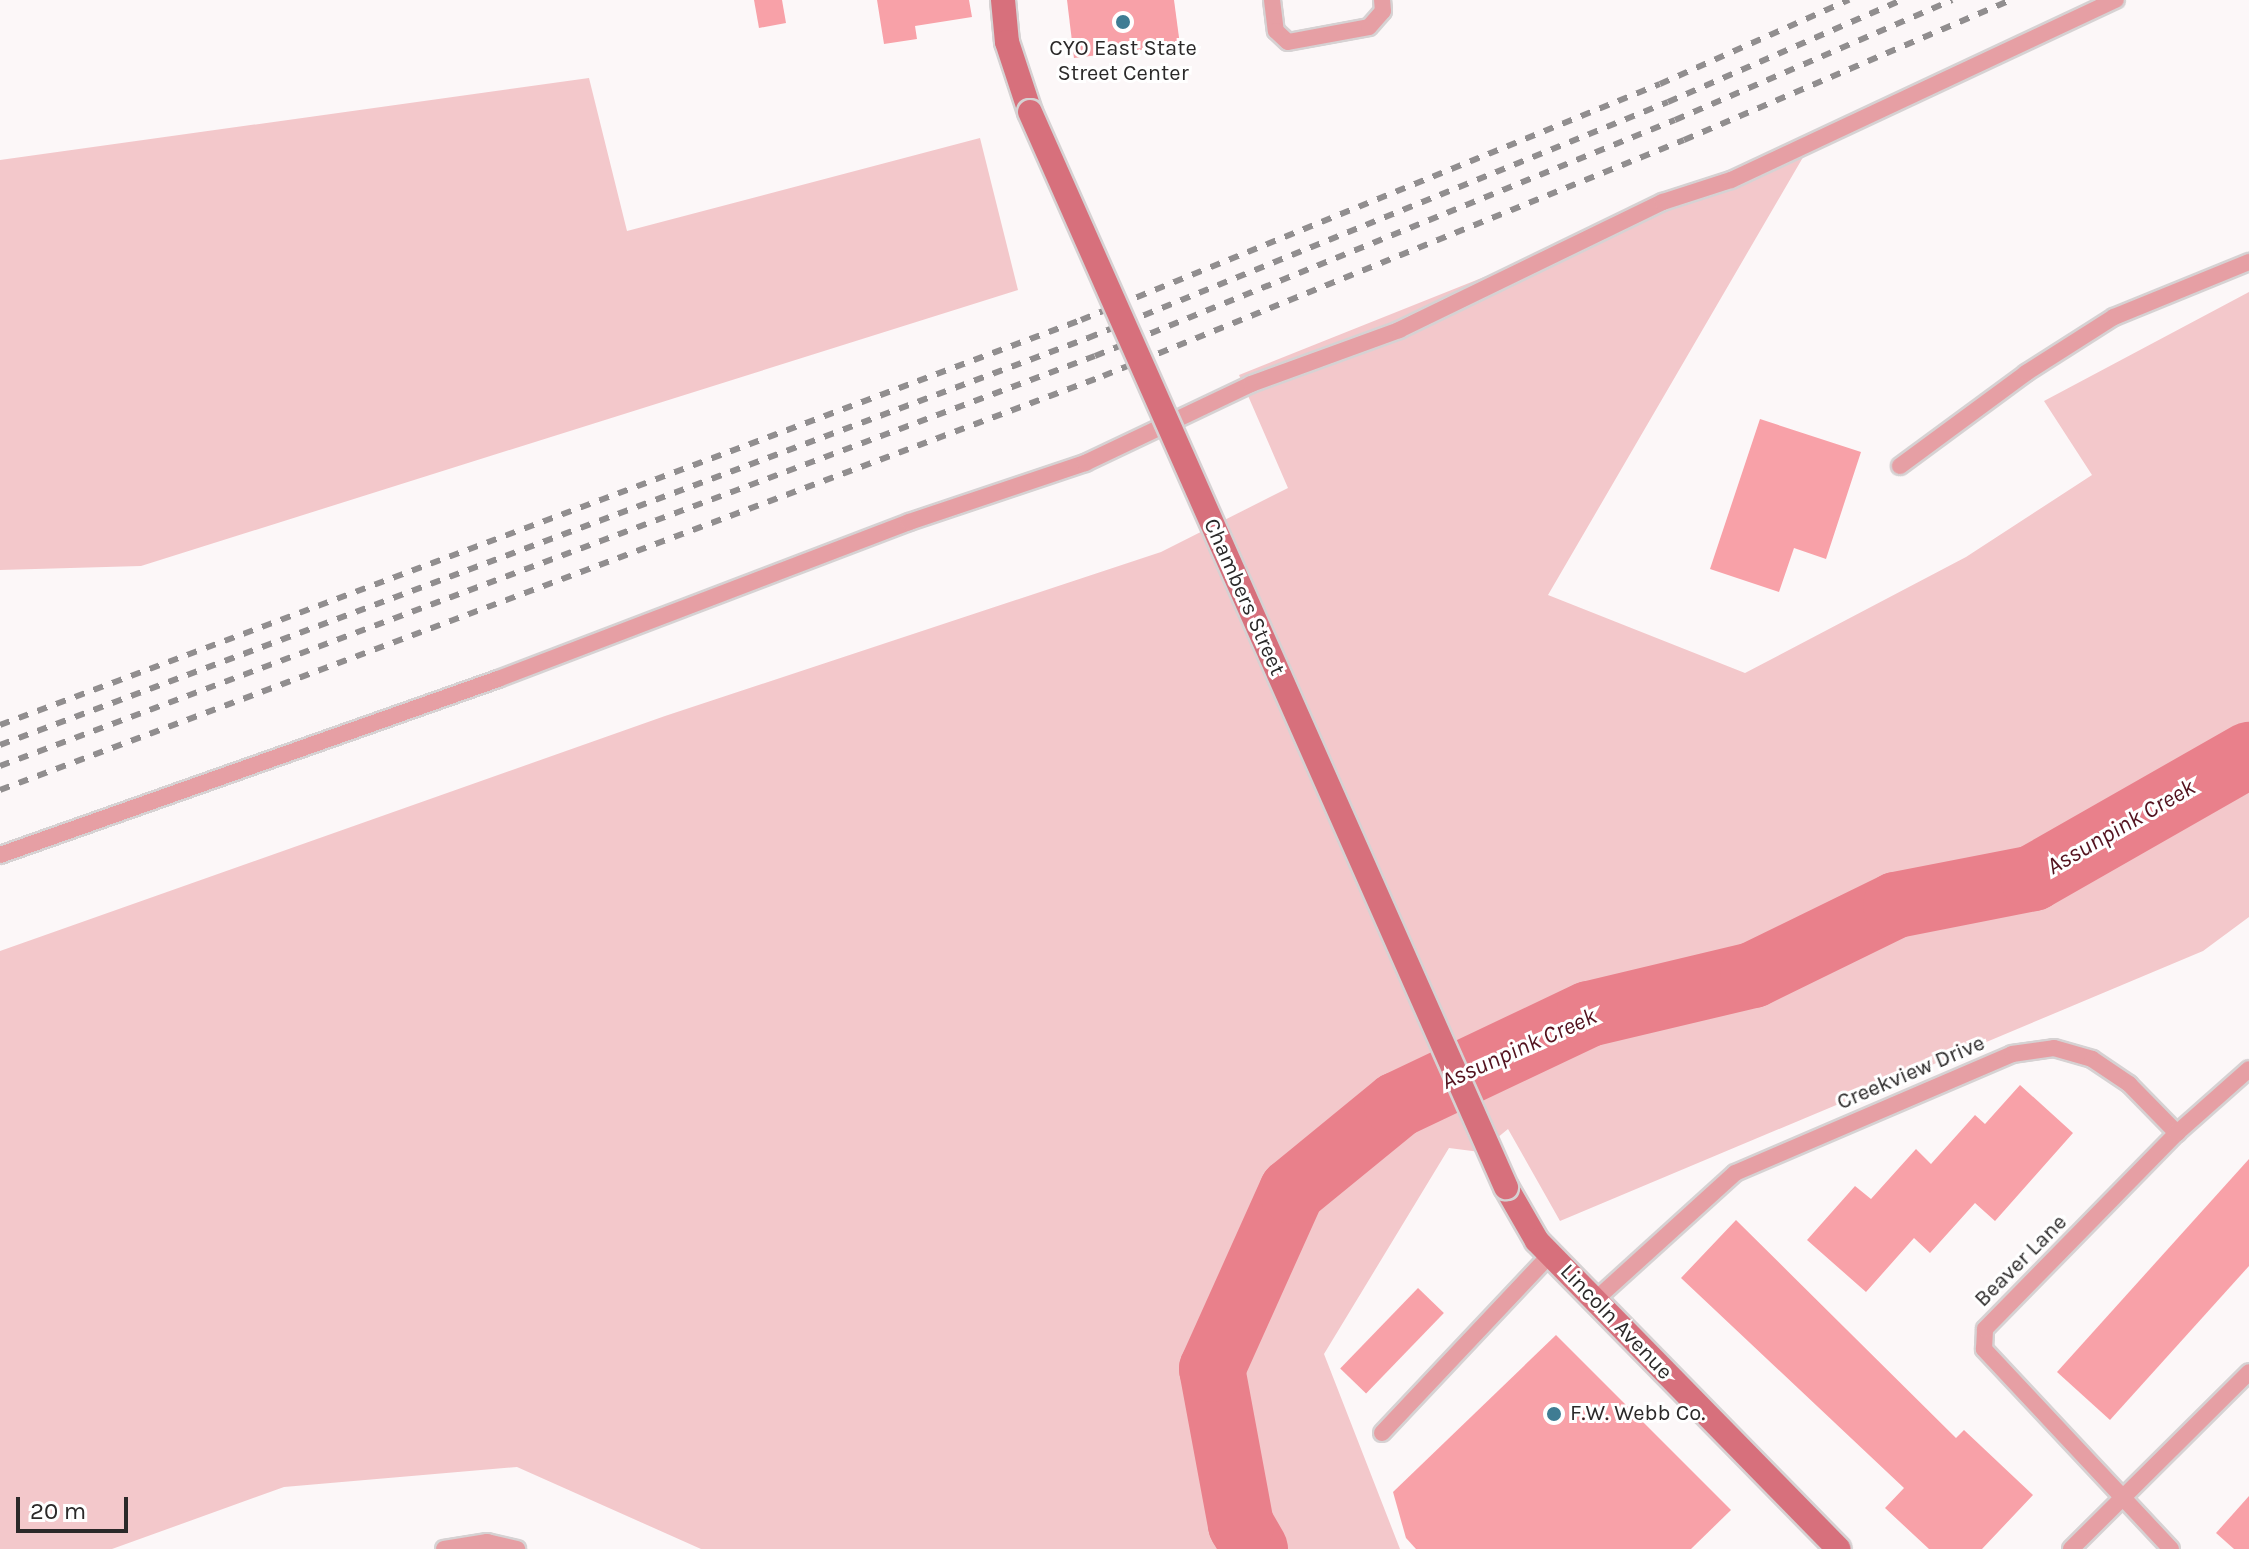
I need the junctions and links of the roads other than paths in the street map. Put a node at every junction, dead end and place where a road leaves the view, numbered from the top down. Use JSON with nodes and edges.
{"nodes":[{"id":1,"x":1003,"y":0,"type":"edge"},
{"id":2,"x":1272,"y":0,"type":"edge"},
{"id":3,"x":1382,"y":0,"type":"edge"},
{"id":4,"x":2116,"y":0,"type":"edge"},
{"id":5,"x":2249,"y":262,"type":"edge"},
{"id":6,"x":1900,"y":466,"type":"dead end"},
{"id":7,"x":0,"y":855,"type":"edge"},
{"id":8,"x":2249,"y":1069,"type":"edge"},
{"id":9,"x":2177,"y":1133,"type":"junction"},
{"id":10,"x":1506,"y":1187,"type":"joint"},
{"id":11,"x":1550,"y":1255,"type":"junction"},
{"id":12,"x":1594,"y":1301,"type":"junction"},
{"id":13,"x":2249,"y":1372,"type":"edge"},
{"id":14,"x":1382,"y":1433,"type":"dead end"},
{"id":15,"x":2120,"y":1499,"type":"junction"},
{"id":16,"x":444,"y":1549,"type":"edge"},
{"id":17,"x":517,"y":1549,"type":"edge"},
{"id":18,"x":1839,"y":1549,"type":"edge"},
{"id":19,"x":2071,"y":1549,"type":"edge"},
{"id":20,"x":2171,"y":1549,"type":"edge"}],
"edges":[{"from":1,"to":10,"type":"street","name":"Chambers Street","bridge":true},
{"from":2,"to":3,"type":"lane"},
{"from":4,"to":7,"type":"lane"},
{"from":5,"to":6,"type":"lane"},
{"from":8,"to":9,"type":"lane"},
{"from":9,"to":12,"type":"lane","name":"Creekview Drive"},
{"from":9,"to":15,"type":"lane","name":"Beaver Lane"},
{"from":10,"to":11,"type":"street","name":"Lincoln Avenue"},
{"from":11,"to":12,"type":"street","name":"Lincoln Avenue"},
{"from":11,"to":14,"type":"lane"},
{"from":12,"to":18,"type":"street","name":"Lincoln Avenue"},
{"from":13,"to":15,"type":"lane"},
{"from":15,"to":19,"type":"lane"},
{"from":15,"to":20,"type":"lane","name":"Beaver Lane"},
{"from":16,"to":17,"type":"lane"}]}
